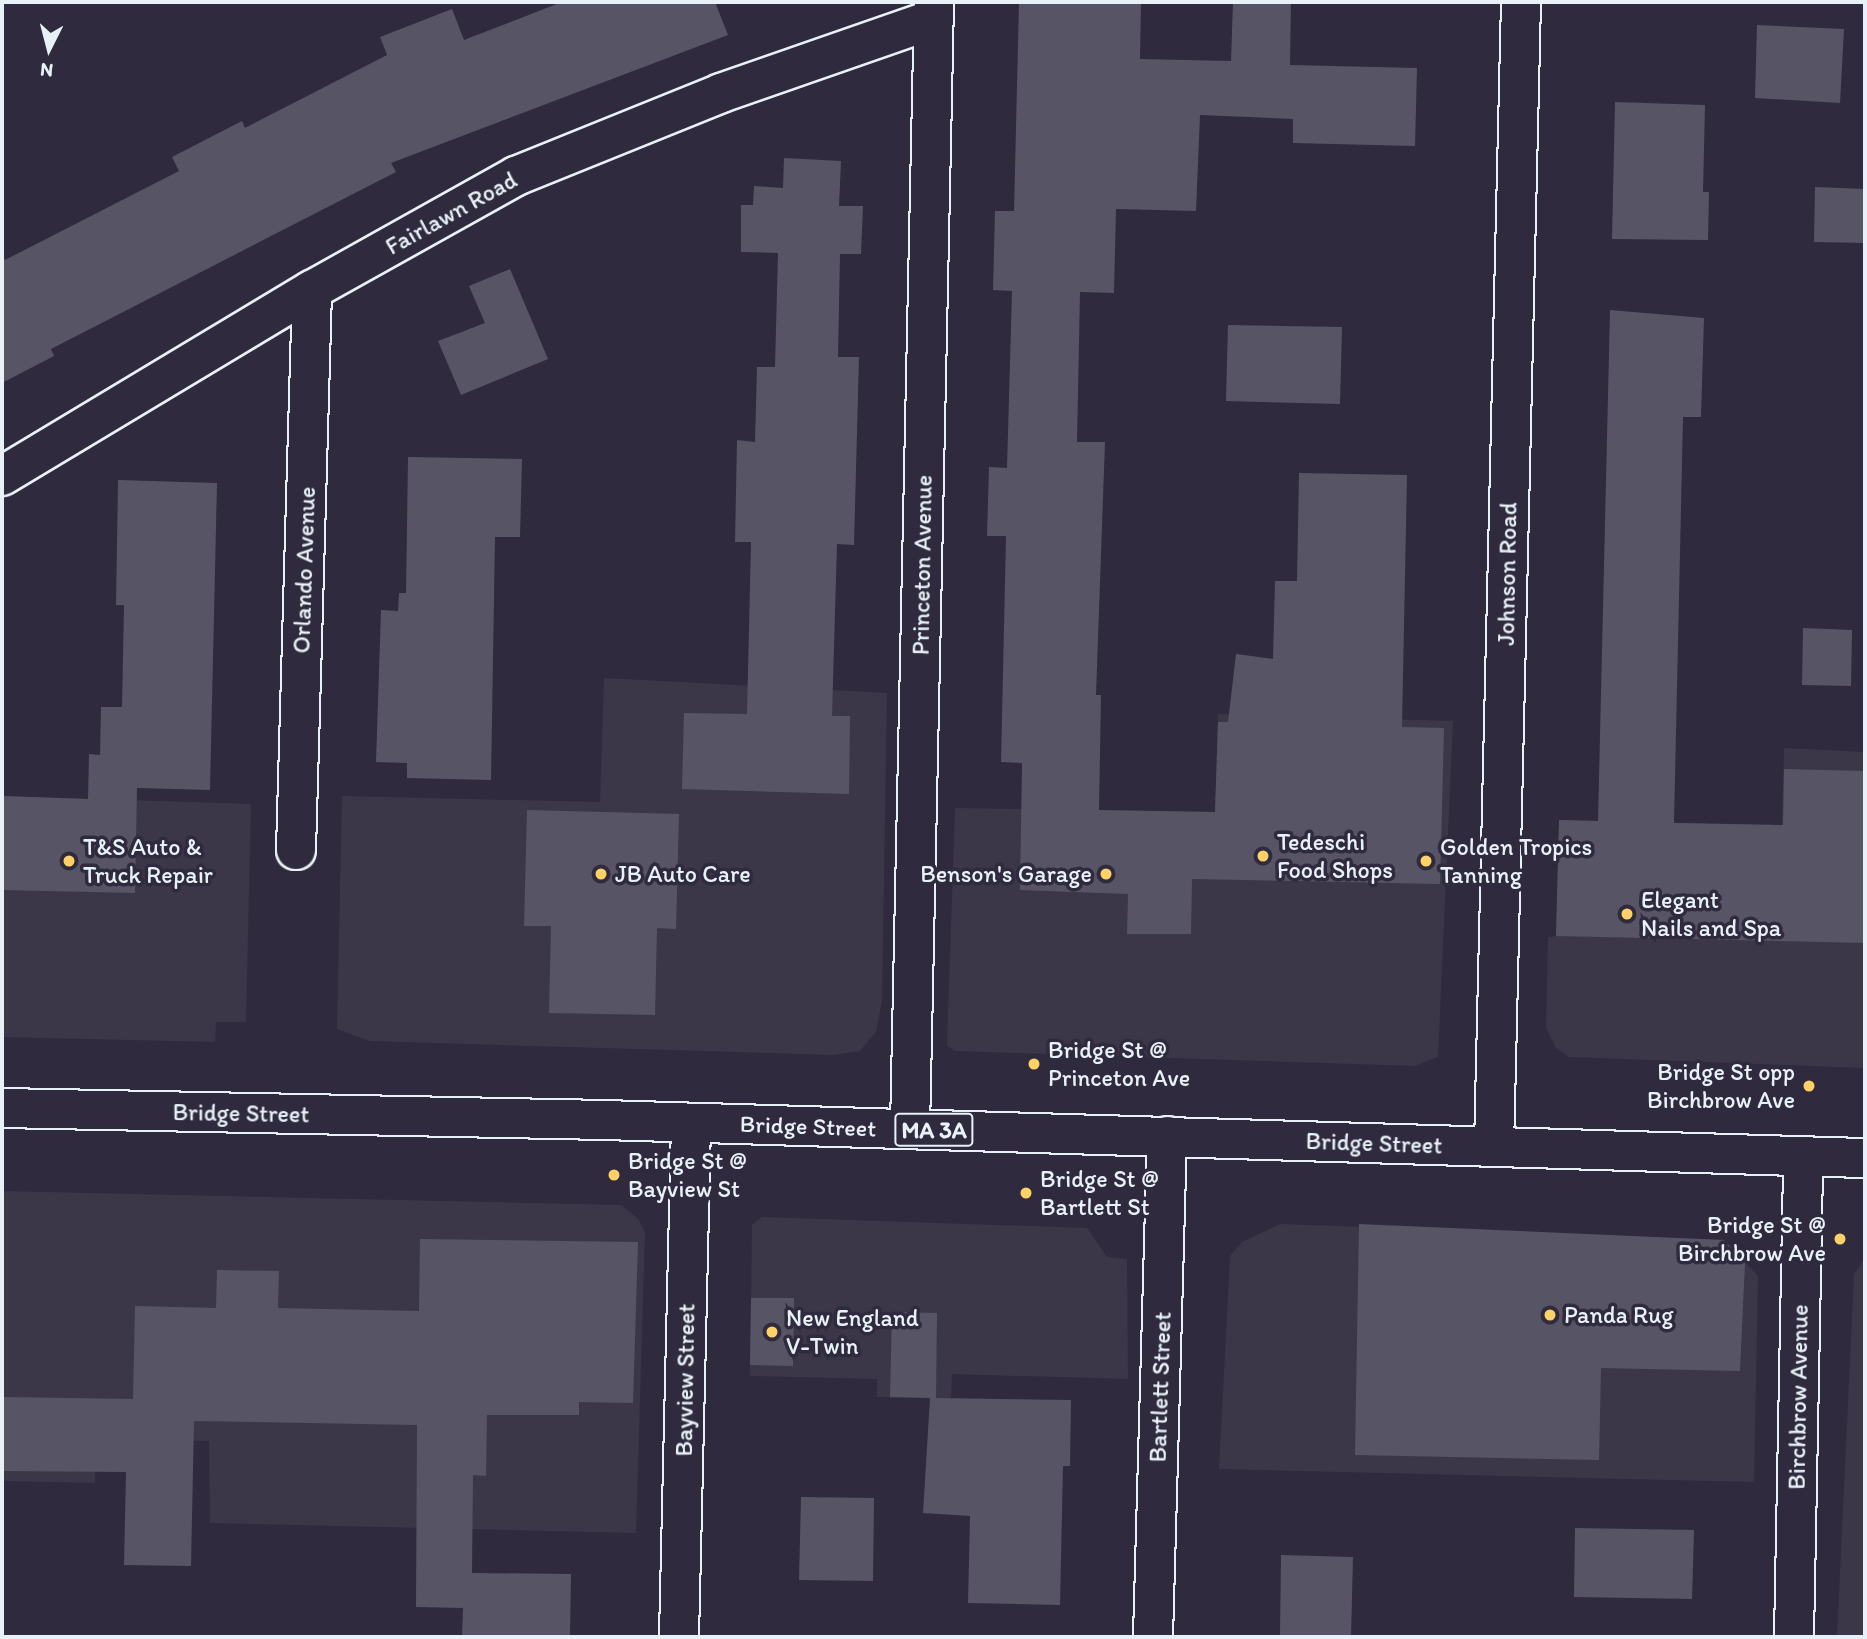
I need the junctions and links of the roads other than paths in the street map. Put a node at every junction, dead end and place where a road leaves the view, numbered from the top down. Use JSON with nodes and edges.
{"nodes":[{"id":1,"x":1521,"y":2,"type":"edge"},
{"id":2,"x":934,"y":10,"type":"edge"},
{"id":3,"x":312,"y":290,"type":"junction"},
{"id":4,"x":2,"y":476,"type":"edge"},
{"id":5,"x":296,"y":850,"type":"dead end"},
{"id":6,"x":2,"y":1108,"type":"edge"},
{"id":7,"x":691,"y":1123,"type":"junction"},
{"id":8,"x":910,"y":1129,"type":"junction"},
{"id":9,"x":1167,"y":1136,"type":"junction"},
{"id":10,"x":1494,"y":1147,"type":"junction"},
{"id":11,"x":1803,"y":1157,"type":"junction"},
{"id":12,"x":1865,"y":1158,"type":"edge"},
{"id":13,"x":678,"y":1637,"type":"edge"},
{"id":14,"x":1153,"y":1637,"type":"edge"},
{"id":15,"x":1794,"y":1637,"type":"edge"}],
"edges":[{"from":1,"to":10,"type":"street","name":"Johnson Road"},
{"from":2,"to":3,"type":"street","name":"Fairlawn Road"},
{"from":2,"to":8,"type":"street","name":"Princeton Avenue"},
{"from":3,"to":4,"type":"street","name":"Fairlawn Road"},
{"from":3,"to":5,"type":"street","name":"Orlando Avenue"},
{"from":6,"to":7,"type":"street","name":"Bridge Street","number":"MA 3A"},
{"from":7,"to":8,"type":"street","name":"Bridge Street","number":"MA 3A"},
{"from":7,"to":13,"type":"street","name":"Bayview Street"},
{"from":8,"to":9,"type":"street","name":"Bridge Street","number":"MA 3A"},
{"from":9,"to":10,"type":"street","name":"Bridge Street","number":"MA 3A"},
{"from":9,"to":14,"type":"street","name":"Bartlett Street"},
{"from":10,"to":11,"type":"street","name":"Bridge Street","number":"MA 3A"},
{"from":11,"to":12,"type":"street","name":"Bridge Street","number":"MA 3A"},
{"from":11,"to":15,"type":"street","name":"Birchbrow Avenue"}]}
